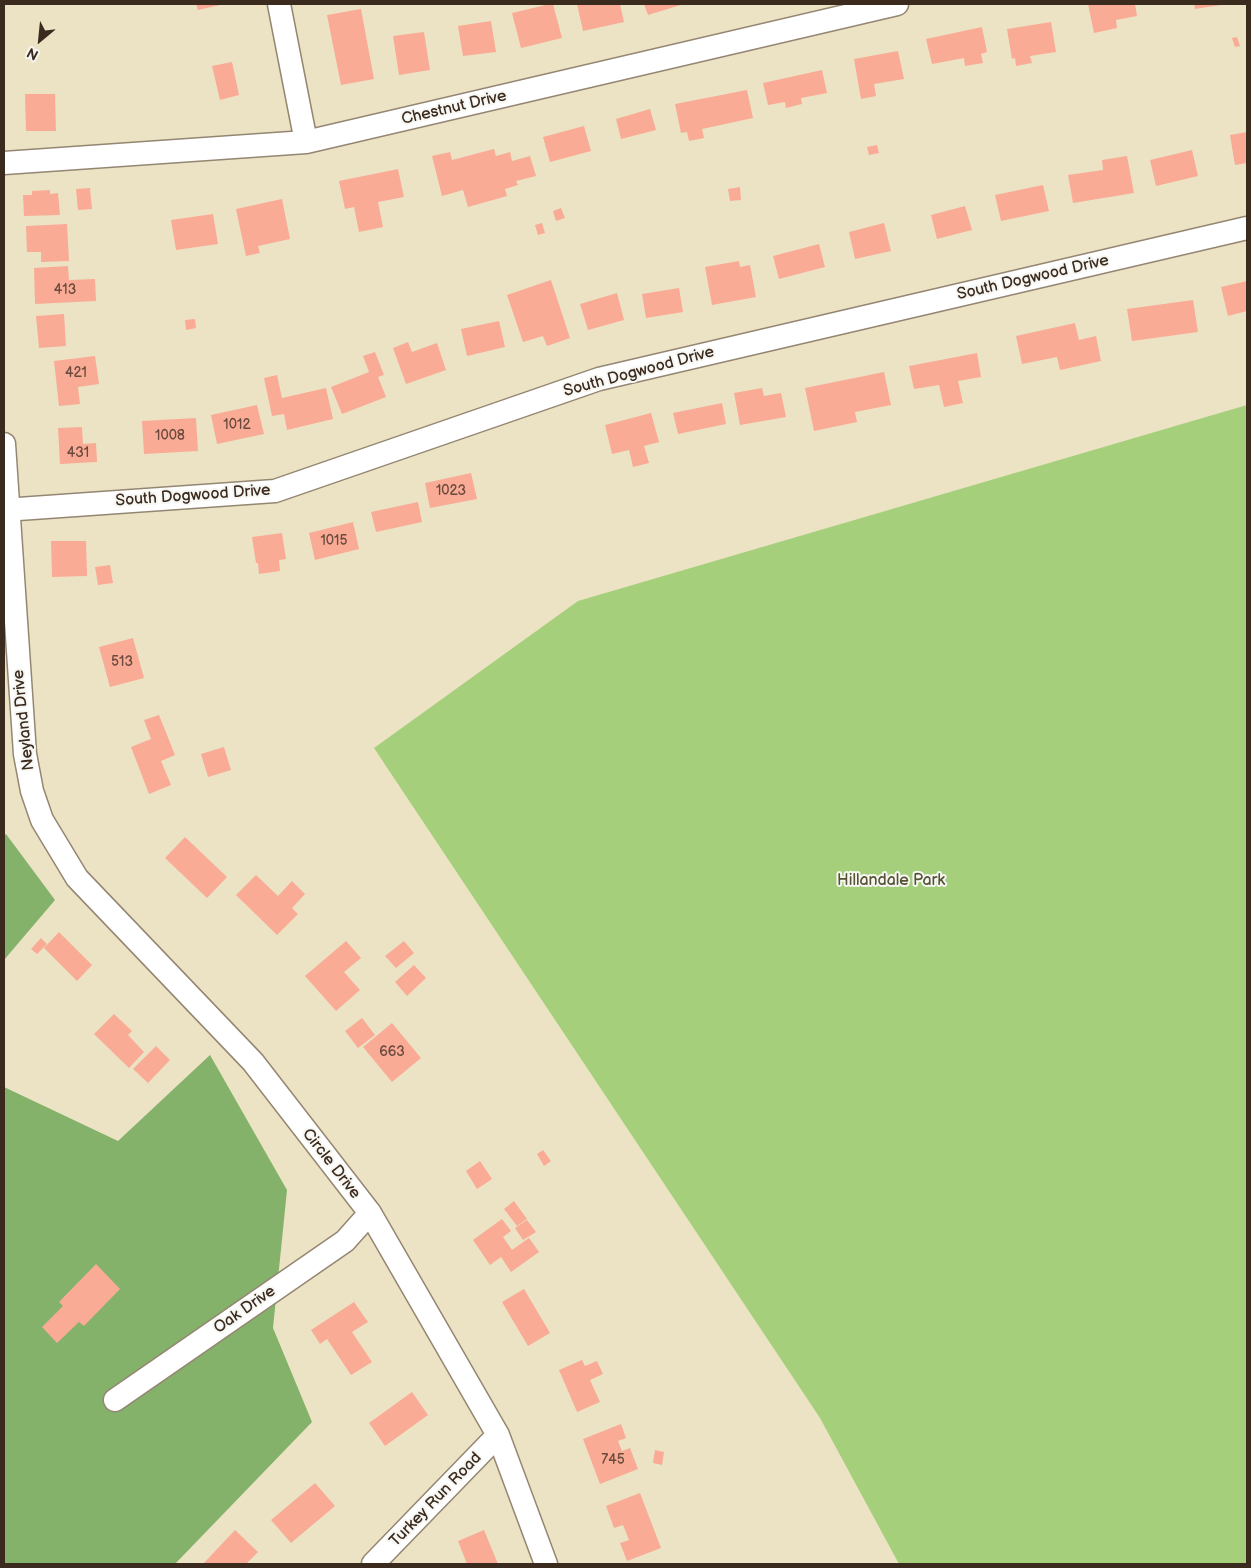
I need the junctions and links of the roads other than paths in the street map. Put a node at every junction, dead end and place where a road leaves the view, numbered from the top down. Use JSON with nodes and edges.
{"nodes":[{"id":1,"x":279,"y":4,"type":"edge"},
{"id":2,"x":897,"y":4,"type":"edge"},
{"id":3,"x":306,"y":142,"type":"junction"},
{"id":4,"x":4,"y":163,"type":"edge"},
{"id":5,"x":1247,"y":228,"type":"edge"},
{"id":6,"x":4,"y":444,"type":"edge"},
{"id":7,"x":6,"y":510,"type":"edge"},
{"id":8,"x":40,"y":814,"type":"joint"},
{"id":9,"x":370,"y":1213,"type":"junction"},
{"id":10,"x":115,"y":1400,"type":"dead end"},
{"id":11,"x":498,"y":1435,"type":"junction"},
{"id":12,"x":372,"y":1564,"type":"edge"},
{"id":13,"x":546,"y":1564,"type":"edge"}],
"edges":[{"from":1,"to":3,"type":"street"},
{"from":2,"to":3,"type":"street","name":"Chestnut Drive"},
{"from":3,"to":4,"type":"street","name":"Chestnut Drive"},
{"from":5,"to":7,"type":"street","name":"South Dogwood Drive"},
{"from":6,"to":7,"type":"street","name":"Neyland Drive"},
{"from":7,"to":8,"type":"street","name":"Neyland Drive"},
{"from":8,"to":9,"type":"street","name":"Circle Drive"},
{"from":9,"to":10,"type":"street","name":"Oak Drive"},
{"from":9,"to":11,"type":"street","name":"Circle Drive"},
{"from":11,"to":12,"type":"street","name":"Turkey Run Road"},
{"from":11,"to":13,"type":"street","name":"Circle Drive"}]}
